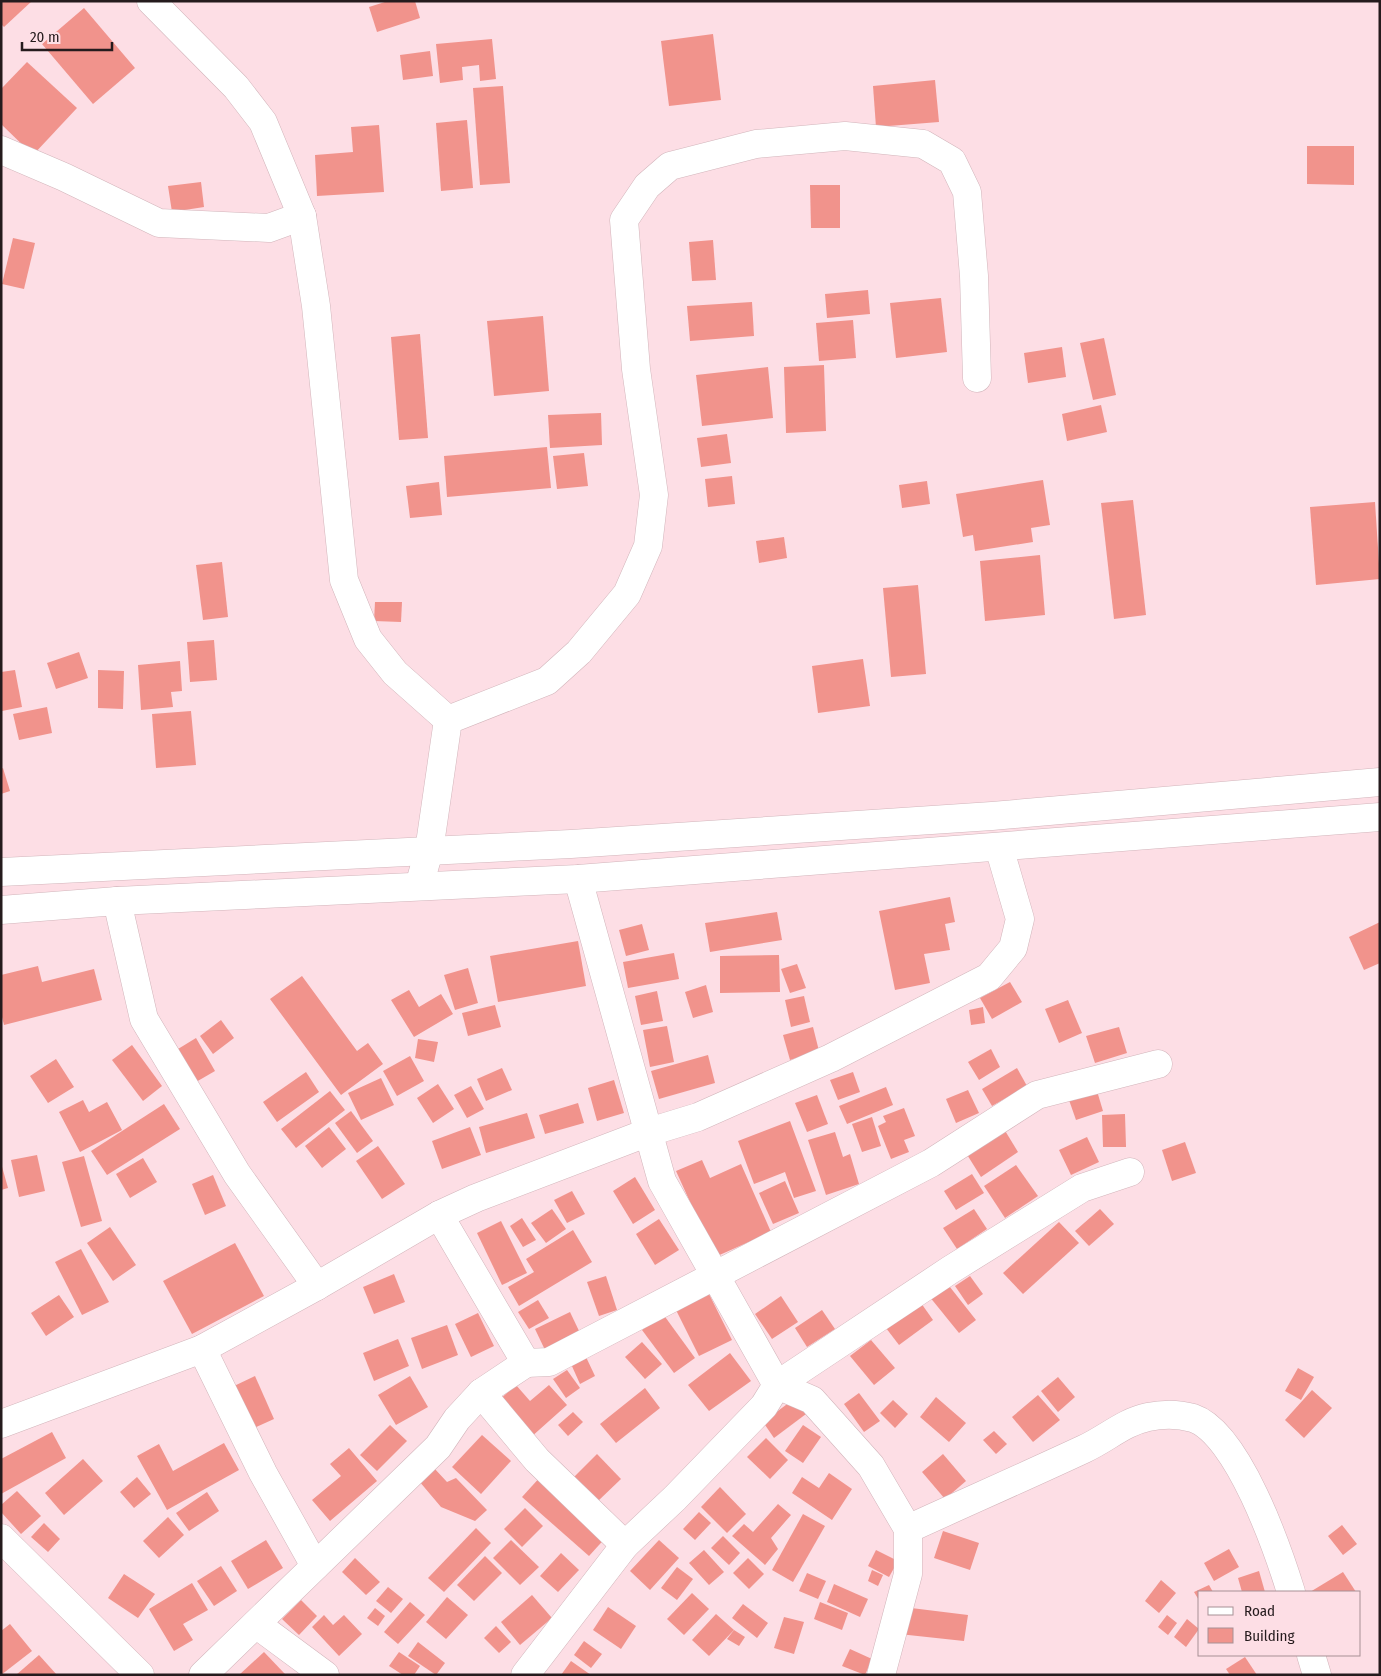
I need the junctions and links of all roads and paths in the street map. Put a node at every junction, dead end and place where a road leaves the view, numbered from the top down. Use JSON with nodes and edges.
{"nodes":[{"id":1,"x":151,"y":1,"type":"edge"},
{"id":2,"x":1,"y":150,"type":"edge"},
{"id":3,"x":302,"y":216,"type":"junction"},
{"id":4,"x":977,"y":378,"type":"dead end"},
{"id":5,"x":448,"y":720,"type":"junction"},
{"id":6,"x":1380,"y":782,"type":"edge"},
{"id":7,"x":1380,"y":817,"type":"edge"},
{"id":8,"x":999,"y":847,"type":"junction"},
{"id":9,"x":428,"y":852,"type":"junction"},
{"id":10,"x":1,"y":872,"type":"edge"},
{"id":11,"x":578,"y":879,"type":"junction"},
{"id":12,"x":419,"y":886,"type":"junction"},
{"id":13,"x":117,"y":901,"type":"junction"},
{"id":14,"x":1,"y":910,"type":"edge"},
{"id":15,"x":1158,"y":1064,"type":"dead end"},
{"id":16,"x":649,"y":1132,"type":"junction"},
{"id":17,"x":1130,"y":1172,"type":"dead end"},
{"id":18,"x":439,"y":1215,"type":"junction"},
{"id":19,"x":715,"y":1274,"type":"junction"},
{"id":20,"x":317,"y":1286,"type":"junction"},
{"id":21,"x":202,"y":1349,"type":"junction"},
{"id":22,"x":526,"y":1363,"type":"junction"},
{"id":23,"x":777,"y":1384,"type":"junction"},
{"id":24,"x":481,"y":1393,"type":"junction"},
{"id":25,"x":1,"y":1424,"type":"edge"},
{"id":26,"x":908,"y":1529,"type":"junction"},
{"id":27,"x":1,"y":1538,"type":"edge"},
{"id":28,"x":625,"y":1546,"type":"junction"},
{"id":29,"x":315,"y":1566,"type":"junction"},
{"id":30,"x":1291,"y":1591,"type":"edge"},
{"id":31,"x":256,"y":1624,"type":"junction"},
{"id":32,"x":1311,"y":1656,"type":"edge"},
{"id":33,"x":140,"y":1675,"type":"edge"},
{"id":34,"x":203,"y":1675,"type":"edge"},
{"id":35,"x":325,"y":1675,"type":"edge"},
{"id":36,"x":525,"y":1675,"type":"edge"},
{"id":37,"x":881,"y":1675,"type":"edge"},
{"id":38,"x":1317,"y":1675,"type":"edge"}],
"edges":[{"from":1,"to":3,"type":"street"},
{"from":2,"to":3,"type":"street"},
{"from":3,"to":5,"type":"street"},
{"from":4,"to":5,"type":"street"},
{"from":5,"to":9,"type":"street"},
{"from":6,"to":9,"type":"street"},
{"from":7,"to":8,"type":"street"},
{"from":8,"to":11,"type":"street"},
{"from":8,"to":16,"type":"street"},
{"from":9,"to":10,"type":"street"},
{"from":9,"to":12,"type":"street"},
{"from":11,"to":12,"type":"street"},
{"from":11,"to":16,"type":"street"},
{"from":12,"to":13,"type":"street"},
{"from":13,"to":14,"type":"street"},
{"from":13,"to":20,"type":"street"},
{"from":15,"to":19,"type":"street"},
{"from":16,"to":18,"type":"street"},
{"from":16,"to":19,"type":"street"},
{"from":17,"to":23,"type":"street"},
{"from":18,"to":20,"type":"street"},
{"from":18,"to":22,"type":"street"},
{"from":19,"to":22,"type":"street"},
{"from":19,"to":23,"type":"street"},
{"from":20,"to":21,"type":"street"},
{"from":21,"to":25,"type":"street"},
{"from":21,"to":29,"type":"street"},
{"from":22,"to":24,"type":"street"},
{"from":23,"to":26,"type":"street"},
{"from":23,"to":28,"type":"street"},
{"from":24,"to":28,"type":"street"},
{"from":24,"to":29,"type":"street"},
{"from":26,"to":30,"type":"street"},
{"from":26,"to":37,"type":"street"},
{"from":27,"to":33,"type":"street"},
{"from":28,"to":36,"type":"street"},
{"from":29,"to":31,"type":"street"},
{"from":31,"to":34,"type":"street"},
{"from":31,"to":35,"type":"street"},
{"from":32,"to":38,"type":"street"}]}
